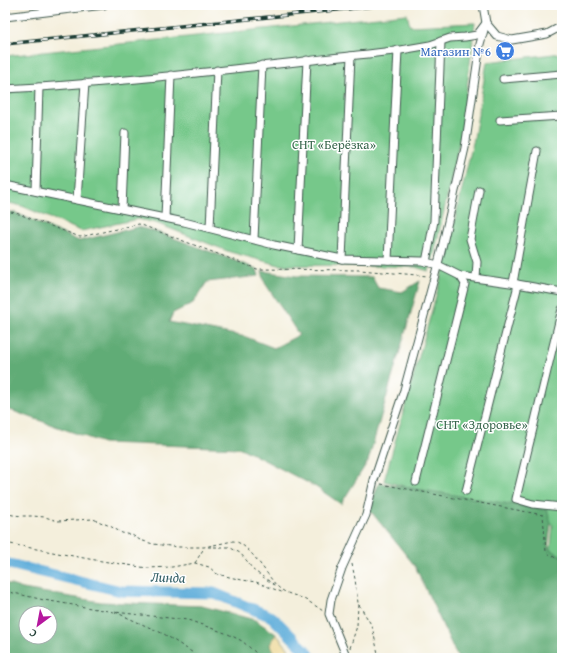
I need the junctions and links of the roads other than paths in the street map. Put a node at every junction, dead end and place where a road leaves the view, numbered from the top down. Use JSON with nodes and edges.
{"nodes":[{"id":1,"x":104,"y":5,"type":"edge"},
{"id":2,"x":483,"y":5,"type":"edge"},
{"id":3,"x":5,"y":17,"type":"edge"},
{"id":4,"x":486,"y":23,"type":"junction"},
{"id":5,"x":562,"y":26,"type":"edge"},
{"id":6,"x":441,"y":41,"type":"junction"},
{"id":7,"x":398,"y":50,"type":"junction"},
{"id":8,"x":351,"y":56,"type":"junction"},
{"id":9,"x":307,"y":60,"type":"junction"},
{"id":10,"x":262,"y":65,"type":"junction"},
{"id":11,"x":217,"y":70,"type":"junction"},
{"id":12,"x":562,"y":74,"type":"edge"},
{"id":13,"x":171,"y":75,"type":"junction"},
{"id":14,"x":503,"y":79,"type":"dead end"},
{"id":15,"x":85,"y":83,"type":"junction"},
{"id":16,"x":39,"y":87,"type":"junction"},
{"id":17,"x":5,"y":89,"type":"edge"},
{"id":18,"x":562,"y":116,"type":"edge"},
{"id":19,"x":500,"y":120,"type":"dead end"},
{"id":20,"x":125,"y":133,"type":"dead end"},
{"id":21,"x":537,"y":151,"type":"dead end"},
{"id":22,"x":5,"y":185,"type":"edge"},
{"id":23,"x":479,"y":190,"type":"dead end"},
{"id":24,"x":36,"y":191,"type":"junction"},
{"id":25,"x":77,"y":200,"type":"junction"},
{"id":26,"x":122,"y":209,"type":"junction"},
{"id":27,"x":165,"y":218,"type":"junction"},
{"id":28,"x":210,"y":228,"type":"junction"},
{"id":29,"x":254,"y":239,"type":"junction"},
{"id":30,"x":298,"y":250,"type":"junction"},
{"id":31,"x":342,"y":259,"type":"junction"},
{"id":32,"x":388,"y":260,"type":"junction"},
{"id":33,"x":426,"y":262,"type":"junction"},
{"id":34,"x":438,"y":265,"type":"junction"},
{"id":35,"x":460,"y":276,"type":"junction"},
{"id":36,"x":476,"y":278,"type":"junction"},
{"id":37,"x":515,"y":284,"type":"junction"},
{"id":38,"x":562,"y":292,"type":"edge"},
{"id":39,"x":562,"y":309,"type":"edge"},
{"id":40,"x":416,"y":482,"type":"dead end"},
{"id":41,"x":466,"y":491,"type":"dead end"},
{"id":42,"x":562,"y":507,"type":"edge"},
{"id":43,"x":348,"y":654,"type":"edge"}],
"edges":[{"from":1,"to":3,"type":"street"},
{"from":2,"to":4,"type":"street"},
{"from":4,"to":5,"type":"street"},
{"from":4,"to":6,"type":"street"},
{"from":4,"to":34,"type":"street"},
{"from":6,"to":7,"type":"street"},
{"from":6,"to":33,"type":"street"},
{"from":7,"to":8,"type":"street"},
{"from":7,"to":32,"type":"street"},
{"from":8,"to":9,"type":"street"},
{"from":8,"to":31,"type":"street"},
{"from":9,"to":10,"type":"street"},
{"from":9,"to":30,"type":"street"},
{"from":10,"to":11,"type":"street"},
{"from":10,"to":29,"type":"street"},
{"from":11,"to":13,"type":"street"},
{"from":11,"to":28,"type":"street"},
{"from":12,"to":14,"type":"street"},
{"from":13,"to":15,"type":"street"},
{"from":13,"to":27,"type":"street"},
{"from":15,"to":16,"type":"street"},
{"from":15,"to":25,"type":"street"},
{"from":16,"to":17,"type":"street"},
{"from":16,"to":24,"type":"street"},
{"from":18,"to":19,"type":"street"},
{"from":20,"to":26,"type":"street"},
{"from":21,"to":37,"type":"street"},
{"from":22,"to":24,"type":"street"},
{"from":23,"to":36,"type":"street"},
{"from":24,"to":25,"type":"street"},
{"from":25,"to":26,"type":"street"},
{"from":26,"to":27,"type":"street"},
{"from":27,"to":28,"type":"street"},
{"from":28,"to":29,"type":"street"},
{"from":29,"to":30,"type":"street"},
{"from":30,"to":31,"type":"street"},
{"from":31,"to":32,"type":"street"},
{"from":32,"to":33,"type":"street"},
{"from":33,"to":34,"type":"street"},
{"from":34,"to":35,"type":"street"},
{"from":34,"to":43,"type":"street"},
{"from":35,"to":36,"type":"street"},
{"from":35,"to":40,"type":"street"},
{"from":36,"to":37,"type":"street"},
{"from":37,"to":38,"type":"street"},
{"from":37,"to":41,"type":"street"},
{"from":39,"to":42,"type":"street"}]}
